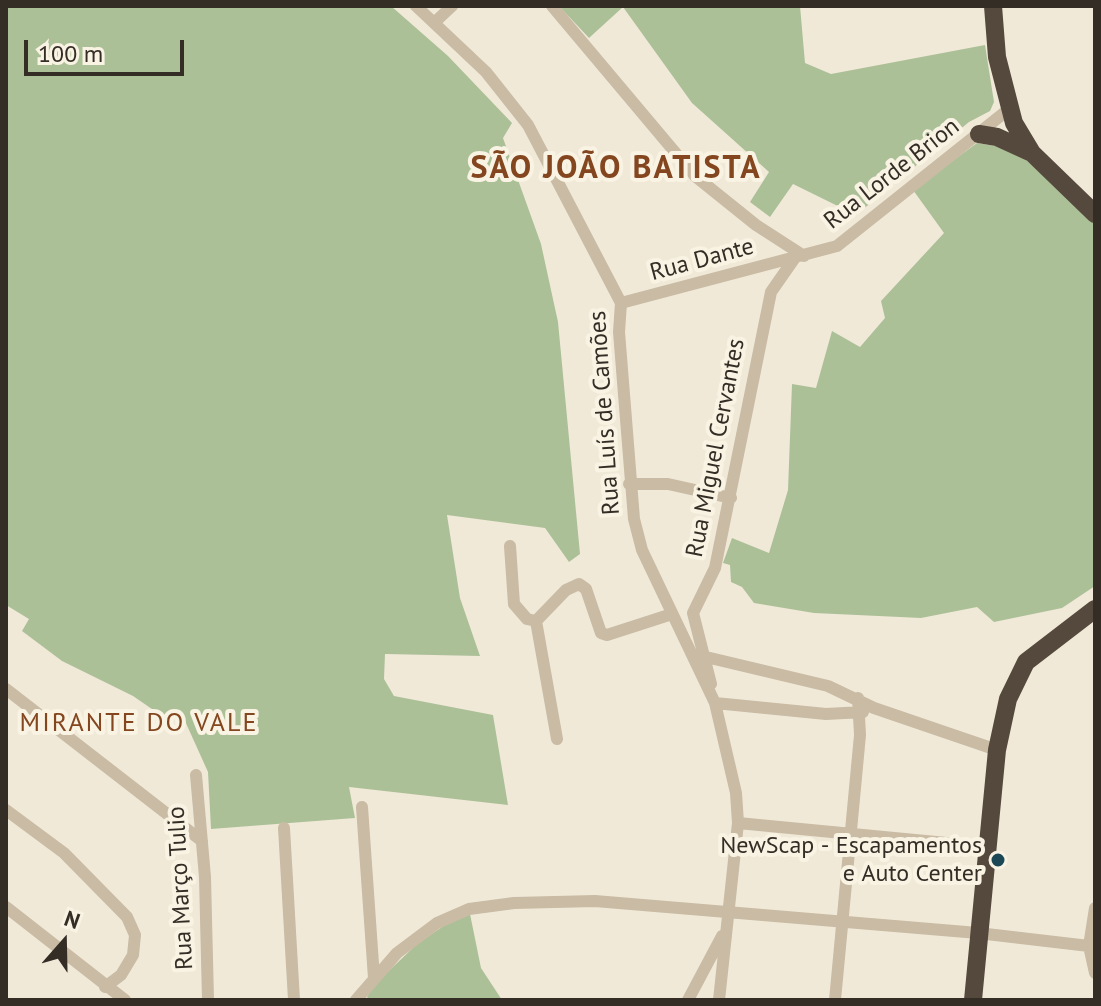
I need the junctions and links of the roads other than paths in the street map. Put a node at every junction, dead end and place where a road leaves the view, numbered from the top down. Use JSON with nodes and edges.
{"nodes":[{"id":1,"x":416,"y":6,"type":"edge"},
{"id":2,"x":452,"y":6,"type":"edge"},
{"id":3,"x":552,"y":6,"type":"edge"},
{"id":4,"x":993,"y":6,"type":"edge"},
{"id":5,"x":435,"y":22,"type":"junction"},
{"id":6,"x":1009,"y":109,"type":"junction"},
{"id":7,"x":979,"y":134,"type":"junction"},
{"id":8,"x":1032,"y":153,"type":"junction"},
{"id":9,"x":1095,"y":214,"type":"edge"},
{"id":10,"x":799,"y":257,"type":"junction"},
{"id":11,"x":753,"y":268,"type":"junction"},
{"id":12,"x":771,"y":292,"type":"junction"},
{"id":13,"x":621,"y":303,"type":"junction"},
{"id":14,"x":629,"y":484,"type":"junction"},
{"id":15,"x":731,"y":498,"type":"junction"},
{"id":16,"x":510,"y":546,"type":"dead end"},
{"id":17,"x":1095,"y":609,"type":"edge"},
{"id":18,"x":672,"y":614,"type":"junction"},
{"id":19,"x":536,"y":621,"type":"junction"},
{"id":20,"x":706,"y":657,"type":"junction"},
{"id":21,"x":6,"y":689,"type":"edge"},
{"id":22,"x":858,"y":698,"type":"junction"},
{"id":23,"x":715,"y":703,"type":"junction"},
{"id":24,"x":874,"y":708,"type":"junction"},
{"id":25,"x":859,"y":714,"type":"junction"},
{"id":26,"x":557,"y":739,"type":"dead end"},
{"id":27,"x":997,"y":750,"type":"junction"},
{"id":28,"x":196,"y":775,"type":"dead end"},
{"id":29,"x":362,"y":807,"type":"dead end"},
{"id":30,"x":6,"y":810,"type":"edge"},
{"id":31,"x":738,"y":823,"type":"junction"},
{"id":32,"x":284,"y":828,"type":"dead end"},
{"id":33,"x":850,"y":835,"type":"junction"},
{"id":34,"x":202,"y":841,"type":"junction"},
{"id":35,"x":988,"y":847,"type":"junction"},
{"id":36,"x":6,"y":907,"type":"edge"},
{"id":37,"x":1095,"y":908,"type":"edge"},
{"id":38,"x":727,"y":912,"type":"junction"},
{"id":39,"x":844,"y":921,"type":"junction"},
{"id":40,"x":978,"y":933,"type":"junction"},
{"id":41,"x":724,"y":934,"type":"junction"},
{"id":42,"x":1089,"y":946,"type":"junction"},
{"id":43,"x":722,"y":967,"type":"junction"},
{"id":44,"x":1095,"y":973,"type":"edge"},
{"id":45,"x":374,"y":978,"type":"junction"},
{"id":46,"x":699,"y":978,"type":"junction"},
{"id":47,"x":105,"y":987,"type":"junction"},
{"id":48,"x":125,"y":1000,"type":"edge"},
{"id":49,"x":208,"y":1000,"type":"edge"},
{"id":50,"x":294,"y":1000,"type":"edge"},
{"id":51,"x":356,"y":1000,"type":"edge"},
{"id":52,"x":688,"y":1000,"type":"edge"},
{"id":53,"x":719,"y":1000,"type":"edge"},
{"id":54,"x":835,"y":1000,"type":"edge"},
{"id":55,"x":973,"y":1000,"type":"edge"}],
"edges":[{"from":1,"to":5,"type":"street","name":"Rua Luís de Camões"},
{"from":2,"to":5,"type":"street"},
{"from":3,"to":10,"type":"street"},
{"from":4,"to":6,"type":"highway"},
{"from":5,"to":13,"type":"street","name":"Rua Luís de Camões"},
{"from":6,"to":7,"type":"street","name":"Rua Lorde Brion"},
{"from":6,"to":8,"type":"highway"},
{"from":7,"to":8,"type":"highway"},
{"from":7,"to":10,"type":"street","name":"Rua Lorde Brion"},
{"from":8,"to":9,"type":"highway"},
{"from":10,"to":11,"type":"street","name":"Rua Dante"},
{"from":10,"to":12,"type":"street","name":"Rua Miguel Cervantes"},
{"from":11,"to":12,"type":"street"},
{"from":11,"to":13,"type":"street","name":"Rua Dante"},
{"from":12,"to":15,"type":"street","name":"Rua Miguel Cervantes"},
{"from":13,"to":14,"type":"street","name":"Rua Luís de Camões"},
{"from":14,"to":15,"type":"street"},
{"from":14,"to":18,"type":"street","name":"Rua Luís de Camões"},
{"from":15,"to":20,"type":"street","name":"Rua Miguel Cervantes"},
{"from":16,"to":19,"type":"street"},
{"from":17,"to":27,"type":"highway"},
{"from":18,"to":19,"type":"street"},
{"from":18,"to":23,"type":"street","name":"Rua Luís de Camões"},
{"from":19,"to":26,"type":"street"},
{"from":20,"to":22,"type":"street"},
{"from":20,"to":23,"type":"street","name":"Rua Miguel Cervantes"},
{"from":21,"to":34,"type":"street"},
{"from":22,"to":24,"type":"street"},
{"from":22,"to":25,"type":"street"},
{"from":23,"to":25,"type":"street"},
{"from":23,"to":31,"type":"street","name":"Rua Luís de Camões"},
{"from":24,"to":25,"type":"street"},
{"from":24,"to":27,"type":"street"},
{"from":25,"to":33,"type":"street"},
{"from":27,"to":35,"type":"highway"},
{"from":28,"to":34,"type":"street","name":"Rua Março Tulio"},
{"from":29,"to":45,"type":"street"},
{"from":30,"to":47,"type":"street"},
{"from":31,"to":33,"type":"street"},
{"from":31,"to":38,"type":"street","name":"Rua Luís de Camões"},
{"from":32,"to":50,"type":"street"},
{"from":33,"to":35,"type":"street"},
{"from":33,"to":39,"type":"street"},
{"from":34,"to":49,"type":"street","name":"Rua Março Tulio"},
{"from":35,"to":40,"type":"highway"},
{"from":36,"to":47,"type":"street"},
{"from":37,"to":42,"type":"street"},
{"from":38,"to":39,"type":"street"},
{"from":38,"to":41,"type":"street","name":"Rua Luís de Camões"},
{"from":38,"to":45,"type":"street"},
{"from":39,"to":40,"type":"street"},
{"from":39,"to":54,"type":"street"},
{"from":40,"to":42,"type":"street"},
{"from":40,"to":55,"type":"highway"},
{"from":41,"to":43,"type":"street","name":"Rua Luís de Camões"},
{"from":41,"to":46,"type":"street"},
{"from":42,"to":44,"type":"street"},
{"from":43,"to":46,"type":"street"},
{"from":43,"to":53,"type":"street","name":"Rua Luís de Camões"},
{"from":45,"to":51,"type":"street"},
{"from":46,"to":52,"type":"street"},
{"from":47,"to":48,"type":"street"}]}
